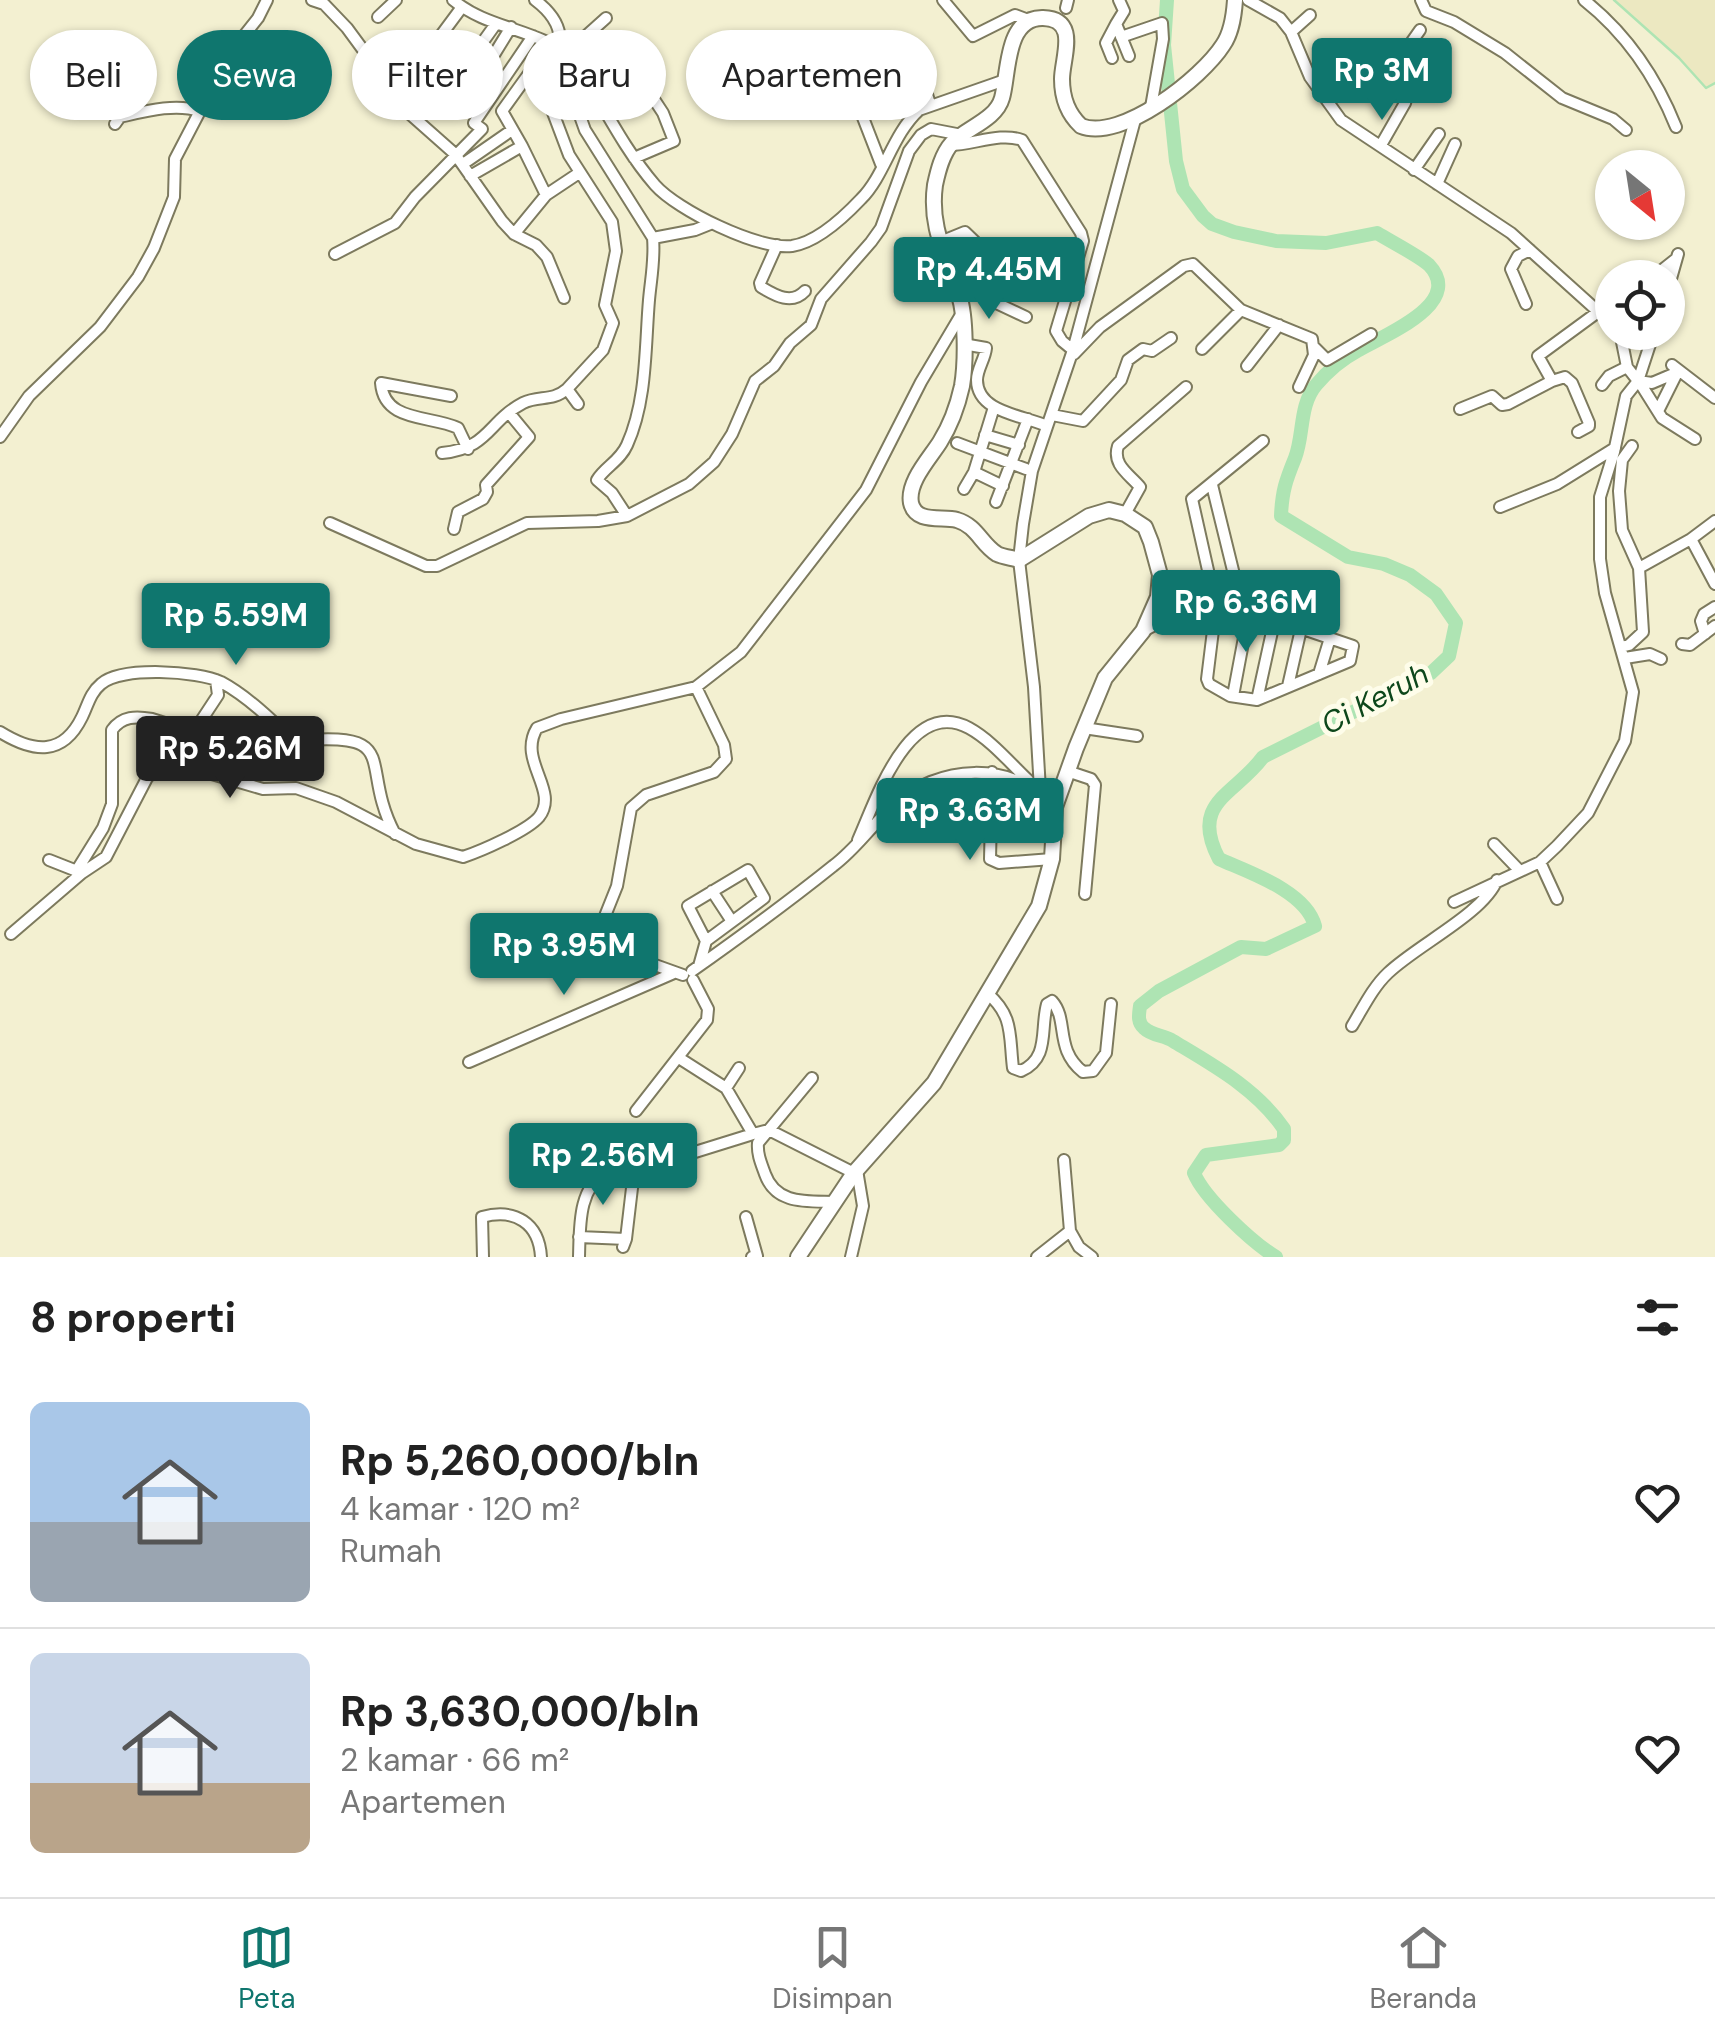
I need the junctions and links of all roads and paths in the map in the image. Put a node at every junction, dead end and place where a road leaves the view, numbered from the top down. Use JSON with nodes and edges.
{"nodes":[{"id":1,"x":267,"y":0,"type":"edge"},
{"id":2,"x":312,"y":0,"type":"edge"},
{"id":3,"x":396,"y":0,"type":"edge"},
{"id":4,"x":535,"y":0,"type":"edge"},
{"id":5,"x":943,"y":0,"type":"edge"},
{"id":6,"x":1119,"y":0,"type":"edge"},
{"id":7,"x":1235,"y":0,"type":"edge"},
{"id":8,"x":1248,"y":0,"type":"edge"},
{"id":9,"x":1420,"y":0,"type":"edge"},
{"id":10,"x":1584,"y":0,"type":"edge"},
{"id":11,"x":457,"y":4,"type":"edge"},
{"id":12,"x":1310,"y":15,"type":"dead end"},
{"id":13,"x":378,"y":17,"type":"dead end"},
{"id":14,"x":606,"y":18,"type":"dead end"},
{"id":15,"x":1030,"y":21,"type":"junction"},
{"id":16,"x":495,"y":24,"type":"junction"},
{"id":17,"x":1116,"y":24,"type":"junction"},
{"id":18,"x":510,"y":27,"type":"junction"},
{"id":19,"x":246,"y":30,"type":"edge"},
{"id":20,"x":441,"y":30,"type":"edge"},
{"id":21,"x":491,"y":30,"type":"edge"},
{"id":22,"x":559,"y":30,"type":"edge"},
{"id":23,"x":587,"y":30,"type":"edge"},
{"id":24,"x":1420,"y":30,"type":"dead end"},
{"id":25,"x":523,"y":32,"type":"edge"},
{"id":26,"x":1291,"y":32,"type":"junction"},
{"id":27,"x":352,"y":35,"type":"edge"},
{"id":28,"x":1121,"y":38,"type":"junction"},
{"id":29,"x":503,"y":39,"type":"edge"},
{"id":30,"x":523,"y":51,"type":"edge"},
{"id":31,"x":1128,"y":56,"type":"dead end"},
{"id":32,"x":1112,"y":58,"type":"dead end"},
{"id":33,"x":1396,"y":65,"type":"junction"},
{"id":34,"x":1369,"y":71,"type":"dead end"},
{"id":35,"x":1005,"y":80,"type":"junction"},
{"id":36,"x":523,"y":82,"type":"edge"},
{"id":37,"x":937,"y":102,"type":"edge"},
{"id":38,"x":1152,"y":106,"type":"junction"},
{"id":39,"x":177,"y":107,"type":"edge"},
{"id":40,"x":1136,"y":116,"type":"junction"},
{"id":41,"x":195,"y":120,"type":"edge"},
{"id":42,"x":416,"y":120,"type":"edge"},
{"id":43,"x":557,"y":120,"type":"edge"},
{"id":44,"x":582,"y":120,"type":"edge"},
{"id":45,"x":609,"y":120,"type":"edge"},
{"id":46,"x":666,"y":120,"type":"edge"},
{"id":47,"x":864,"y":120,"type":"edge"},
{"id":48,"x":910,"y":120,"type":"edge"},
{"id":49,"x":114,"y":124,"type":"dead end"},
{"id":50,"x":1676,"y":128,"type":"dead end"},
{"id":51,"x":512,"y":130,"type":"junction"},
{"id":52,"x":1626,"y":130,"type":"dead end"},
{"id":53,"x":962,"y":134,"type":"junction"},
{"id":54,"x":1439,"y":134,"type":"dead end"},
{"id":55,"x":1455,"y":144,"type":"dead end"},
{"id":56,"x":1381,"y":145,"type":"junction"},
{"id":57,"x":522,"y":146,"type":"junction"},
{"id":58,"x":949,"y":146,"type":"junction"},
{"id":59,"x":634,"y":158,"type":"junction"},
{"id":60,"x":459,"y":159,"type":"junction"},
{"id":61,"x":881,"y":164,"type":"junction"},
{"id":62,"x":1414,"y":170,"type":"junction"},
{"id":63,"x":578,"y":173,"type":"junction"},
{"id":64,"x":470,"y":176,"type":"junction"},
{"id":65,"x":1438,"y":184,"type":"junction"},
{"id":66,"x":546,"y":195,"type":"junction"},
{"id":67,"x":710,"y":224,"type":"junction"},
{"id":68,"x":514,"y":234,"type":"junction"},
{"id":69,"x":653,"y":238,"type":"junction"},
{"id":70,"x":938,"y":243,"type":"junction"},
{"id":71,"x":777,"y":245,"type":"junction"},
{"id":72,"x":1530,"y":250,"type":"junction"},
{"id":73,"x":335,"y":254,"type":"dead end"},
{"id":74,"x":1073,"y":278,"type":"junction"},
{"id":75,"x":805,"y":291,"type":"dead end"},
{"id":76,"x":959,"y":295,"type":"junction"},
{"id":77,"x":564,"y":298,"type":"dead end"},
{"id":78,"x":1526,"y":304,"type":"dead end"},
{"id":79,"x":1595,"y":307,"type":"edge"},
{"id":80,"x":1241,"y":310,"type":"junction"},
{"id":81,"x":962,"y":312,"type":"junction"},
{"id":82,"x":1026,"y":318,"type":"dead end"},
{"id":83,"x":1595,"y":324,"type":"edge"},
{"id":84,"x":1278,"y":325,"type":"junction"},
{"id":85,"x":1371,"y":334,"type":"dead end"},
{"id":86,"x":1172,"y":338,"type":"dead end"},
{"id":87,"x":963,"y":344,"type":"junction"},
{"id":88,"x":1314,"y":348,"type":"junction"},
{"id":89,"x":1202,"y":349,"type":"dead end"},
{"id":90,"x":1625,"y":350,"type":"edge"},
{"id":91,"x":1649,"y":350,"type":"edge"},
{"id":92,"x":1072,"y":354,"type":"junction"},
{"id":93,"x":1247,"y":366,"type":"dead end"},
{"id":94,"x":1626,"y":368,"type":"junction"},
{"id":95,"x":1675,"y":368,"type":"junction"},
{"id":96,"x":1552,"y":381,"type":"junction"},
{"id":97,"x":1639,"y":382,"type":"junction"},
{"id":98,"x":1602,"y":385,"type":"dead end"},
{"id":99,"x":1186,"y":386,"type":"dead end"},
{"id":100,"x":1300,"y":387,"type":"dead end"},
{"id":101,"x":568,"y":389,"type":"junction"},
{"id":102,"x":451,"y":396,"type":"dead end"},
{"id":103,"x":1715,"y":398,"type":"edge"},
{"id":104,"x":578,"y":404,"type":"dead end"},
{"id":105,"x":994,"y":407,"type":"junction"},
{"id":106,"x":1659,"y":409,"type":"dead end"},
{"id":107,"x":1460,"y":410,"type":"dead end"},
{"id":108,"x":510,"y":414,"type":"junction"},
{"id":109,"x":1052,"y":415,"type":"junction"},
{"id":110,"x":1028,"y":419,"type":"junction"},
{"id":111,"x":1042,"y":424,"type":"dead end"},
{"id":112,"x":1578,"y":432,"type":"dead end"},
{"id":113,"x":985,"y":434,"type":"junction"},
{"id":114,"x":0,"y":437,"type":"edge"},
{"id":115,"x":1694,"y":440,"type":"dead end"},
{"id":116,"x":1262,"y":441,"type":"dead end"},
{"id":117,"x":958,"y":443,"type":"dead end"},
{"id":118,"x":1018,"y":444,"type":"junction"},
{"id":119,"x":1632,"y":446,"type":"dead end"},
{"id":120,"x":1615,"y":448,"type":"junction"},
{"id":121,"x":468,"y":450,"type":"junction"},
{"id":122,"x":980,"y":452,"type":"junction"},
{"id":123,"x":442,"y":453,"type":"dead end"},
{"id":124,"x":1012,"y":464,"type":"junction"},
{"id":125,"x":1026,"y":468,"type":"dead end"},
{"id":126,"x":974,"y":472,"type":"junction"},
{"id":127,"x":1212,"y":485,"type":"junction"},
{"id":128,"x":1003,"y":486,"type":"junction"},
{"id":129,"x":964,"y":488,"type":"dead end"},
{"id":130,"x":996,"y":502,"type":"dead end"},
{"id":131,"x":1500,"y":507,"type":"dead end"},
{"id":132,"x":1125,"y":514,"type":"junction"},
{"id":133,"x":627,"y":516,"type":"junction"},
{"id":134,"x":1715,"y":521,"type":"edge"},
{"id":135,"x":330,"y":524,"type":"dead end"},
{"id":136,"x":454,"y":529,"type":"dead end"},
{"id":137,"x":1691,"y":538,"type":"junction"},
{"id":138,"x":1019,"y":560,"type":"junction"},
{"id":139,"x":1639,"y":568,"type":"junction"},
{"id":140,"x":1160,"y":575,"type":"junction"},
{"id":141,"x":1715,"y":584,"type":"edge"},
{"id":142,"x":1216,"y":606,"type":"junction"},
{"id":143,"x":1190,"y":607,"type":"junction"},
{"id":144,"x":1243,"y":607,"type":"junction"},
{"id":145,"x":1715,"y":607,"type":"edge"},
{"id":146,"x":1275,"y":618,"type":"junction"},
{"id":147,"x":1301,"y":629,"type":"junction"},
{"id":148,"x":1710,"y":630,"type":"edge"},
{"id":149,"x":1144,"y":631,"type":"junction"},
{"id":150,"x":1330,"y":638,"type":"junction"},
{"id":151,"x":1682,"y":644,"type":"dead end"},
{"id":152,"x":1623,"y":653,"type":"junction"},
{"id":153,"x":1661,"y":659,"type":"dead end"},
{"id":154,"x":1319,"y":674,"type":"junction"},
{"id":155,"x":216,"y":680,"type":"junction"},
{"id":156,"x":1288,"y":686,"type":"junction"},
{"id":157,"x":696,"y":687,"type":"junction"},
{"id":158,"x":1232,"y":696,"type":"junction"},
{"id":159,"x":1256,"y":700,"type":"junction"},
{"id":160,"x":1084,"y":728,"type":"junction"},
{"id":161,"x":195,"y":730,"type":"junction"},
{"id":162,"x":0,"y":732,"type":"edge"},
{"id":163,"x":1137,"y":736,"type":"dead end"},
{"id":164,"x":293,"y":741,"type":"junction"},
{"id":165,"x":1067,"y":771,"type":"junction"},
{"id":166,"x":992,"y":772,"type":"junction"},
{"id":167,"x":1040,"y":790,"type":"junction"},
{"id":168,"x":1055,"y":808,"type":"junction"},
{"id":169,"x":395,"y":835,"type":"junction"},
{"id":170,"x":1494,"y":844,"type":"dead end"},
{"id":171,"x":853,"y":850,"type":"junction"},
{"id":172,"x":48,"y":860,"type":"dead end"},
{"id":173,"x":1052,"y":860,"type":"junction"},
{"id":174,"x":1540,"y":862,"type":"junction"},
{"id":175,"x":79,"y":871,"type":"junction"},
{"id":176,"x":1520,"y":871,"type":"junction"},
{"id":177,"x":1497,"y":879,"type":"junction"},
{"id":178,"x":712,"y":891,"type":"junction"},
{"id":179,"x":1086,"y":894,"type":"dead end"},
{"id":180,"x":1557,"y":899,"type":"dead end"},
{"id":181,"x":1454,"y":902,"type":"dead end"},
{"id":182,"x":731,"y":920,"type":"junction"},
{"id":183,"x":11,"y":934,"type":"dead end"},
{"id":184,"x":706,"y":941,"type":"junction"},
{"id":185,"x":609,"y":946,"type":"junction"},
{"id":186,"x":548,"y":955,"type":"dead end"},
{"id":187,"x":688,"y":973,"type":"junction"},
{"id":188,"x":987,"y":993,"type":"junction"},
{"id":189,"x":1111,"y":1004,"type":"dead end"},
{"id":190,"x":1352,"y":1026,"type":"dead end"},
{"id":191,"x":679,"y":1058,"type":"junction"},
{"id":192,"x":468,"y":1062,"type":"dead end"},
{"id":193,"x":739,"y":1068,"type":"dead end"},
{"id":194,"x":812,"y":1078,"type":"dead end"},
{"id":195,"x":726,"y":1088,"type":"junction"},
{"id":196,"x":636,"y":1111,"type":"dead end"},
{"id":197,"x":769,"y":1130,"type":"junction"},
{"id":198,"x":753,"y":1134,"type":"junction"},
{"id":199,"x":1064,"y":1160,"type":"dead end"},
{"id":200,"x":634,"y":1171,"type":"junction"},
{"id":201,"x":856,"y":1172,"type":"junction"},
{"id":202,"x":835,"y":1202,"type":"junction"},
{"id":203,"x":746,"y":1217,"type":"dead end"},
{"id":204,"x":1070,"y":1231,"type":"junction"},
{"id":205,"x":579,"y":1237,"type":"junction"},
{"id":206,"x":483,"y":1257,"type":"edge"},
{"id":207,"x":542,"y":1257,"type":"edge"},
{"id":208,"x":579,"y":1257,"type":"edge"},
{"id":209,"x":752,"y":1257,"type":"edge"},
{"id":210,"x":798,"y":1257,"type":"edge"},
{"id":211,"x":850,"y":1257,"type":"edge"},
{"id":212,"x":1036,"y":1257,"type":"edge"},
{"id":213,"x":1092,"y":1257,"type":"edge"}],
"edges":[{"from":1,"to":19,"type":"street"},
{"from":2,"to":27,"type":"street"},
{"from":3,"to":13,"type":"street"},
{"from":4,"to":22,"type":"street"},
{"from":5,"to":15,"type":"street"},
{"from":6,"to":17,"type":"street"},
{"from":7,"to":38,"type":"highway"},
{"from":8,"to":26,"type":"street"},
{"from":9,"to":52,"type":"street"},
{"from":10,"to":50,"type":"street"},
{"from":11,"to":16,"type":"street"},
{"from":11,"to":20,"type":"street"},
{"from":12,"to":26,"type":"street"},
{"from":14,"to":23,"type":"street"},
{"from":15,"to":35,"type":"highway"},
{"from":15,"to":40,"type":"highway"},
{"from":16,"to":18,"type":"street"},
{"from":16,"to":21,"type":"street"},
{"from":17,"to":28,"type":"street"},
{"from":17,"to":32,"type":"street"},
{"from":18,"to":25,"type":"street"},
{"from":18,"to":29,"type":"street"},
{"from":24,"to":33,"type":"street"},
{"from":26,"to":56,"type":"street"},
{"from":28,"to":31,"type":"street"},
{"from":28,"to":38,"type":"street"},
{"from":30,"to":60,"type":"street"},
{"from":33,"to":34,"type":"street"},
{"from":33,"to":56,"type":"street"},
{"from":35,"to":37,"type":"street"},
{"from":35,"to":53,"type":"highway"},
{"from":36,"to":51,"type":"street"},
{"from":38,"to":40,"type":"highway"},
{"from":39,"to":49,"type":"street"},
{"from":40,"to":92,"type":"street"},
{"from":41,"to":114,"type":"street"},
{"from":42,"to":60,"type":"street"},
{"from":43,"to":63,"type":"street"},
{"from":44,"to":69,"type":"street"},
{"from":45,"to":59,"type":"street"},
{"from":46,"to":59,"type":"street"},
{"from":47,"to":61,"type":"street"},
{"from":48,"to":61,"type":"street"},
{"from":51,"to":57,"type":"street"},
{"from":51,"to":60,"type":"street"},
{"from":53,"to":58,"type":"highway"},
{"from":53,"to":133,"type":"street"},
{"from":54,"to":62,"type":"street"},
{"from":55,"to":65,"type":"street"},
{"from":56,"to":62,"type":"street"},
{"from":57,"to":64,"type":"street"},
{"from":57,"to":66,"type":"street"},
{"from":58,"to":70,"type":"highway"},
{"from":58,"to":74,"type":"street"},
{"from":59,"to":67,"type":"street"},
{"from":60,"to":64,"type":"street"},
{"from":60,"to":73,"type":"street"},
{"from":61,"to":71,"type":"street"},
{"from":62,"to":65,"type":"street"},
{"from":63,"to":66,"type":"street"},
{"from":63,"to":101,"type":"street"},
{"from":64,"to":68,"type":"street"},
{"from":65,"to":72,"type":"street"},
{"from":66,"to":68,"type":"street"},
{"from":67,"to":69,"type":"street"},
{"from":67,"to":71,"type":"street"},
{"from":68,"to":77,"type":"street"},
{"from":69,"to":133,"type":"street"},
{"from":70,"to":74,"type":"street"},
{"from":70,"to":76,"type":"highway"},
{"from":71,"to":75,"type":"street"},
{"from":72,"to":78,"type":"street"},
{"from":72,"to":79,"type":"street"},
{"from":74,"to":92,"type":"street"},
{"from":76,"to":81,"type":"highway"},
{"from":76,"to":82,"type":"street"},
{"from":80,"to":84,"type":"street"},
{"from":80,"to":89,"type":"street"},
{"from":80,"to":92,"type":"street"},
{"from":81,"to":87,"type":"highway"},
{"from":81,"to":157,"type":"street"},
{"from":83,"to":96,"type":"street"},
{"from":84,"to":88,"type":"street"},
{"from":84,"to":93,"type":"street"},
{"from":85,"to":88,"type":"street"},
{"from":86,"to":109,"type":"street"},
{"from":87,"to":105,"type":"street"},
{"from":87,"to":138,"type":"highway"},
{"from":88,"to":100,"type":"street"},
{"from":90,"to":94,"type":"street"},
{"from":91,"to":97,"type":"street"},
{"from":92,"to":109,"type":"street"},
{"from":94,"to":97,"type":"street"},
{"from":94,"to":98,"type":"street"},
{"from":95,"to":97,"type":"street"},
{"from":95,"to":103,"type":"street"},
{"from":95,"to":106,"type":"street"},
{"from":96,"to":107,"type":"street"},
{"from":96,"to":112,"type":"street"},
{"from":97,"to":115,"type":"street"},
{"from":97,"to":120,"type":"street"},
{"from":99,"to":132,"type":"street"},
{"from":101,"to":104,"type":"street"},
{"from":101,"to":108,"type":"street"},
{"from":102,"to":121,"type":"street"},
{"from":105,"to":110,"type":"street"},
{"from":105,"to":113,"type":"street"},
{"from":108,"to":121,"type":"street"},
{"from":108,"to":136,"type":"street"},
{"from":109,"to":138,"type":"street"},
{"from":110,"to":111,"type":"street"},
{"from":110,"to":118,"type":"street"},
{"from":113,"to":118,"type":"street"},
{"from":113,"to":122,"type":"street"},
{"from":116,"to":127,"type":"street"},
{"from":117,"to":122,"type":"street"},
{"from":118,"to":124,"type":"street"},
{"from":119,"to":139,"type":"street"},
{"from":120,"to":131,"type":"street"},
{"from":120,"to":152,"type":"street"},
{"from":121,"to":123,"type":"street"},
{"from":122,"to":124,"type":"street"},
{"from":122,"to":126,"type":"street"},
{"from":124,"to":125,"type":"street"},
{"from":124,"to":128,"type":"street"},
{"from":126,"to":128,"type":"street"},
{"from":126,"to":129,"type":"street"},
{"from":127,"to":142,"type":"street"},
{"from":127,"to":144,"type":"street"},
{"from":128,"to":130,"type":"street"},
{"from":132,"to":138,"type":"highway"},
{"from":132,"to":140,"type":"highway"},
{"from":133,"to":135,"type":"street"},
{"from":134,"to":137,"type":"street"},
{"from":137,"to":139,"type":"street"},
{"from":137,"to":141,"type":"street"},
{"from":138,"to":167,"type":"street"},
{"from":139,"to":152,"type":"street"},
{"from":140,"to":143,"type":"street"},
{"from":140,"to":149,"type":"highway"},
{"from":142,"to":143,"type":"street"},
{"from":142,"to":144,"type":"street"},
{"from":142,"to":158,"type":"street"},
{"from":143,"to":149,"type":"street"},
{"from":144,"to":146,"type":"street"},
{"from":144,"to":158,"type":"street"},
{"from":145,"to":148,"type":"street"},
{"from":146,"to":147,"type":"street"},
{"from":146,"to":159,"type":"street"},
{"from":147,"to":150,"type":"street"},
{"from":147,"to":156,"type":"street"},
{"from":148,"to":151,"type":"street"},
{"from":149,"to":160,"type":"highway"},
{"from":150,"to":154,"type":"street"},
{"from":150,"to":154,"type":"street"},
{"from":152,"to":153,"type":"street"},
{"from":152,"to":174,"type":"street"},
{"from":154,"to":156,"type":"street"},
{"from":155,"to":161,"type":"street"},
{"from":155,"to":162,"type":"street"},
{"from":155,"to":164,"type":"street"},
{"from":156,"to":159,"type":"street"},
{"from":157,"to":169,"type":"street"},
{"from":157,"to":185,"type":"street"},
{"from":158,"to":159,"type":"street"},
{"from":160,"to":163,"type":"street"},
{"from":160,"to":165,"type":"highway"},
{"from":161,"to":164,"type":"street"},
{"from":161,"to":175,"type":"street"},
{"from":164,"to":169,"type":"street"},
{"from":165,"to":168,"type":"highway"},
{"from":165,"to":179,"type":"street"},
{"from":166,"to":167,"type":"street"},
{"from":166,"to":171,"type":"street"},
{"from":166,"to":173,"type":"street"},
{"from":167,"to":168,"type":"street"},
{"from":167,"to":171,"type":"street"},
{"from":168,"to":173,"type":"highway"},
{"from":169,"to":175,"type":"street"},
{"from":170,"to":176,"type":"street"},
{"from":171,"to":187,"type":"street"},
{"from":172,"to":175,"type":"street"},
{"from":173,"to":188,"type":"highway"},
{"from":174,"to":176,"type":"street"},
{"from":174,"to":180,"type":"street"},
{"from":175,"to":183,"type":"street"},
{"from":176,"to":177,"type":"street"},
{"from":177,"to":181,"type":"street"},
{"from":177,"to":190,"type":"street"},
{"from":178,"to":182,"type":"street"},
{"from":178,"to":182,"type":"street"},
{"from":178,"to":184,"type":"street"},
{"from":182,"to":184,"type":"street"},
{"from":184,"to":187,"type":"street"},
{"from":185,"to":186,"type":"street"},
{"from":185,"to":187,"type":"street"},
{"from":187,"to":191,"type":"street"},
{"from":187,"to":192,"type":"street"},
{"from":188,"to":189,"type":"street"},
{"from":188,"to":201,"type":"highway"},
{"from":191,"to":195,"type":"street"},
{"from":191,"to":196,"type":"street"},
{"from":193,"to":195,"type":"street"},
{"from":194,"to":197,"type":"street"},
{"from":195,"to":198,"type":"street"},
{"from":197,"to":198,"type":"street"},
{"from":197,"to":201,"type":"street"},
{"from":197,"to":202,"type":"street"},
{"from":198,"to":200,"type":"street"},
{"from":199,"to":204,"type":"street"},
{"from":200,"to":205,"type":"street"},
{"from":200,"to":205,"type":"street"},
{"from":201,"to":202,"type":"highway"},
{"from":201,"to":211,"type":"street"},
{"from":202,"to":210,"type":"highway"},
{"from":203,"to":209,"type":"street"},
{"from":204,"to":212,"type":"street"},
{"from":204,"to":213,"type":"street"},
{"from":205,"to":208,"type":"street"},
{"from":206,"to":207,"type":"street"}]}
